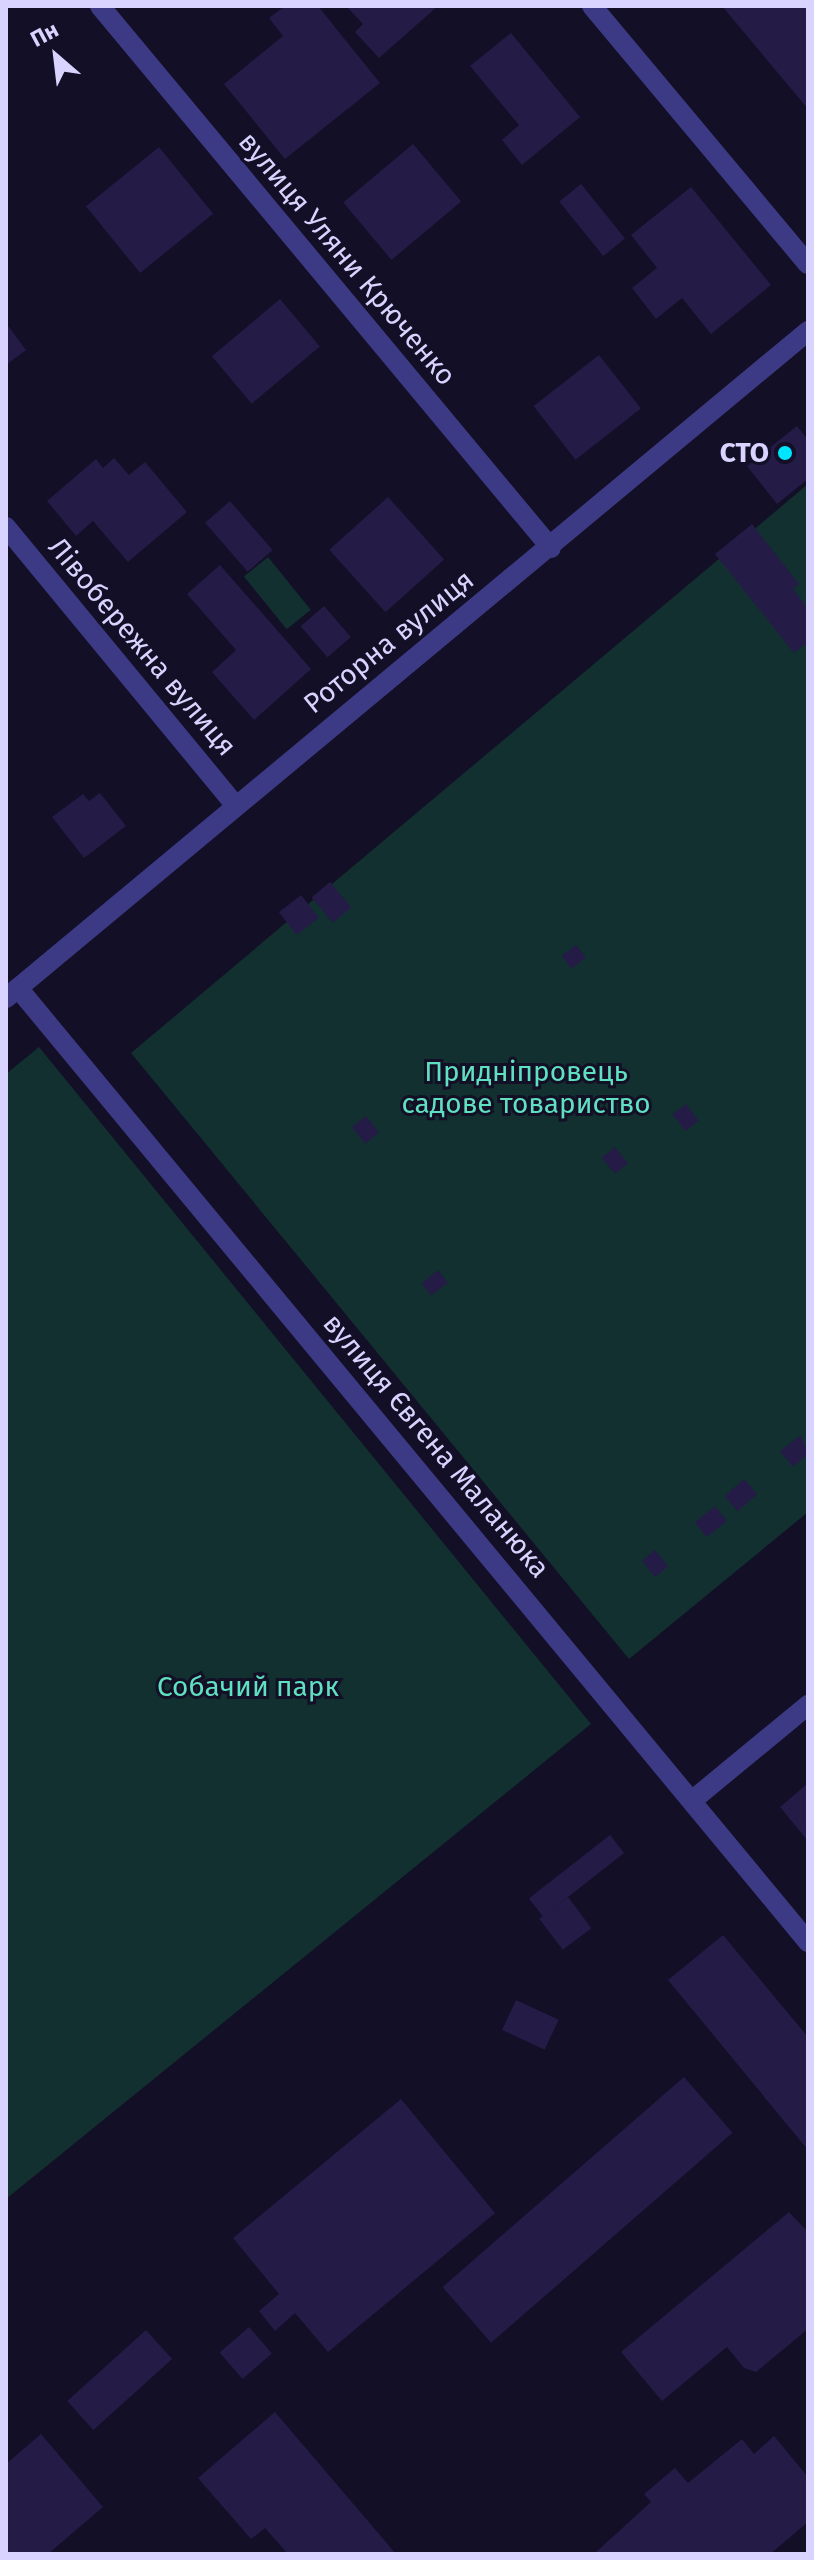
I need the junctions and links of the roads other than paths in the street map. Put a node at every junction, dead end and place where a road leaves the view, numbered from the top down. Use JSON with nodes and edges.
{"nodes":[{"id":1,"x":100,"y":6,"type":"edge"},
{"id":2,"x":592,"y":6,"type":"edge"},
{"id":3,"x":808,"y":264,"type":"edge"},
{"id":4,"x":808,"y":331,"type":"edge"},
{"id":5,"x":6,"y":527,"type":"edge"},
{"id":6,"x":551,"y":548,"type":"junction"},
{"id":7,"x":234,"y":804,"type":"junction"},
{"id":8,"x":12,"y":993,"type":"edge"},
{"id":9,"x":808,"y":1705,"type":"edge"},
{"id":10,"x":694,"y":1799,"type":"junction"},
{"id":11,"x":808,"y":1942,"type":"edge"}],
"edges":[{"from":1,"to":6,"type":"street","name":"вулиця Уляни Крюченко"},
{"from":2,"to":3,"type":"street"},
{"from":4,"to":6,"type":"street","name":"Роторна вулиця"},
{"from":5,"to":7,"type":"street","name":"Лівобережна вулиця"},
{"from":6,"to":7,"type":"street","name":"Роторна вулиця"},
{"from":7,"to":8,"type":"street","name":"Роторна вулиця"},
{"from":8,"to":10,"type":"street","name":"вулиця Євгена Маланюка"},
{"from":9,"to":10,"type":"street"},
{"from":10,"to":11,"type":"street","name":"вулиця Євгена Маланюка"}]}
